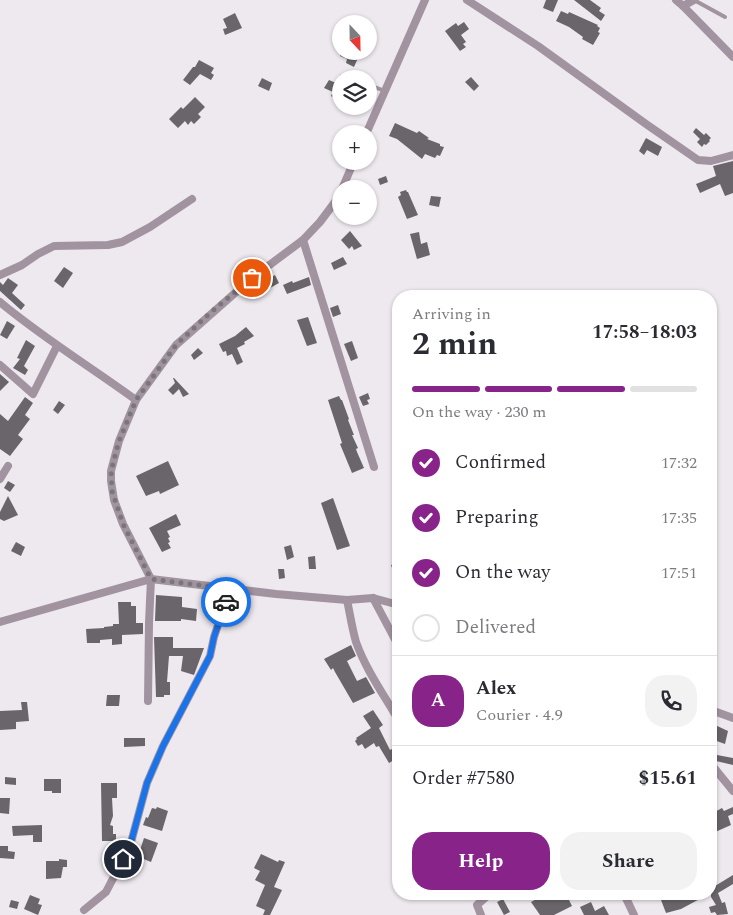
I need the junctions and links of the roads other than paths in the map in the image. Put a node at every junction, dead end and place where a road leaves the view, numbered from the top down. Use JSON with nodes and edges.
{"nodes":[{"id":1,"x":425,"y":0,"type":"edge"},
{"id":2,"x":467,"y":0,"type":"edge"},
{"id":3,"x":676,"y":0,"type":"edge"},
{"id":4,"x":694,"y":0,"type":"edge"},
{"id":5,"x":683,"y":6,"type":"junction"},
{"id":6,"x":725,"y":17,"type":"dead end"},
{"id":7,"x":733,"y":57,"type":"edge"},
{"id":8,"x":377,"y":88,"type":"edge"},
{"id":9,"x":385,"y":91,"type":"junction"},
{"id":10,"x":370,"y":125,"type":"edge"},
{"id":11,"x":733,"y":155,"type":"edge"},
{"id":12,"x":192,"y":199,"type":"dead end"},
{"id":13,"x":332,"y":206,"type":"edge"},
{"id":14,"x":303,"y":240,"type":"junction"},
{"id":15,"x":0,"y":276,"type":"edge"},
{"id":16,"x":0,"y":302,"type":"edge"},
{"id":17,"x":57,"y":346,"type":"junction"},
{"id":18,"x":0,"y":365,"type":"edge"},
{"id":19,"x":136,"y":400,"type":"junction"},
{"id":20,"x":8,"y":466,"type":"dead end"},
{"id":21,"x":374,"y":468,"type":"dead end"},
{"id":22,"x":0,"y":479,"type":"edge"},
{"id":23,"x":151,"y":579,"type":"junction"},
{"id":24,"x":230,"y":589,"type":"junction"},
{"id":25,"x":373,"y":598,"type":"junction"},
{"id":26,"x":348,"y":600,"type":"junction"},
{"id":27,"x":392,"y":603,"type":"edge"},
{"id":28,"x":0,"y":622,"type":"edge"},
{"id":29,"x":392,"y":634,"type":"edge"},
{"id":30,"x":148,"y":701,"type":"dead end"},
{"id":31,"x":392,"y":709,"type":"edge"},
{"id":32,"x":717,"y":712,"type":"edge"},
{"id":33,"x":733,"y":718,"type":"edge"},
{"id":34,"x":717,"y":771,"type":"edge"},
{"id":35,"x":733,"y":791,"type":"edge"},
{"id":36,"x":482,"y":900,"type":"edge"},
{"id":37,"x":627,"y":900,"type":"edge"},
{"id":38,"x":84,"y":910,"type":"dead end"},
{"id":39,"x":481,"y":915,"type":"edge"},
{"id":40,"x":634,"y":915,"type":"edge"}],
"edges":[{"from":1,"to":9,"type":"street"},
{"from":2,"to":11,"type":"street"},
{"from":3,"to":5,"type":"street"},
{"from":4,"to":5,"type":"street"},
{"from":4,"to":6,"type":"lane"},
{"from":5,"to":7,"type":"street"},
{"from":8,"to":9,"type":"lane"},
{"from":9,"to":10,"type":"street"},
{"from":12,"to":15,"type":"street"},
{"from":13,"to":14,"type":"street"},
{"from":14,"to":19,"type":"street"},
{"from":14,"to":21,"type":"street"},
{"from":16,"to":17,"type":"street"},
{"from":17,"to":18,"type":"street"},
{"from":17,"to":19,"type":"street"},
{"from":19,"to":23,"type":"street"},
{"from":20,"to":22,"type":"street"},
{"from":23,"to":24,"type":"street"},
{"from":23,"to":28,"type":"street"},
{"from":23,"to":30,"type":"street"},
{"from":24,"to":26,"type":"street"},
{"from":24,"to":38,"type":"street"},
{"from":25,"to":26,"type":"street"},
{"from":25,"to":27,"type":"street"},
{"from":25,"to":29,"type":"street"},
{"from":26,"to":31,"type":"street"},
{"from":32,"to":33,"type":"street"},
{"from":34,"to":35,"type":"street"},
{"from":36,"to":39,"type":"street"},
{"from":37,"to":40,"type":"street"}]}
